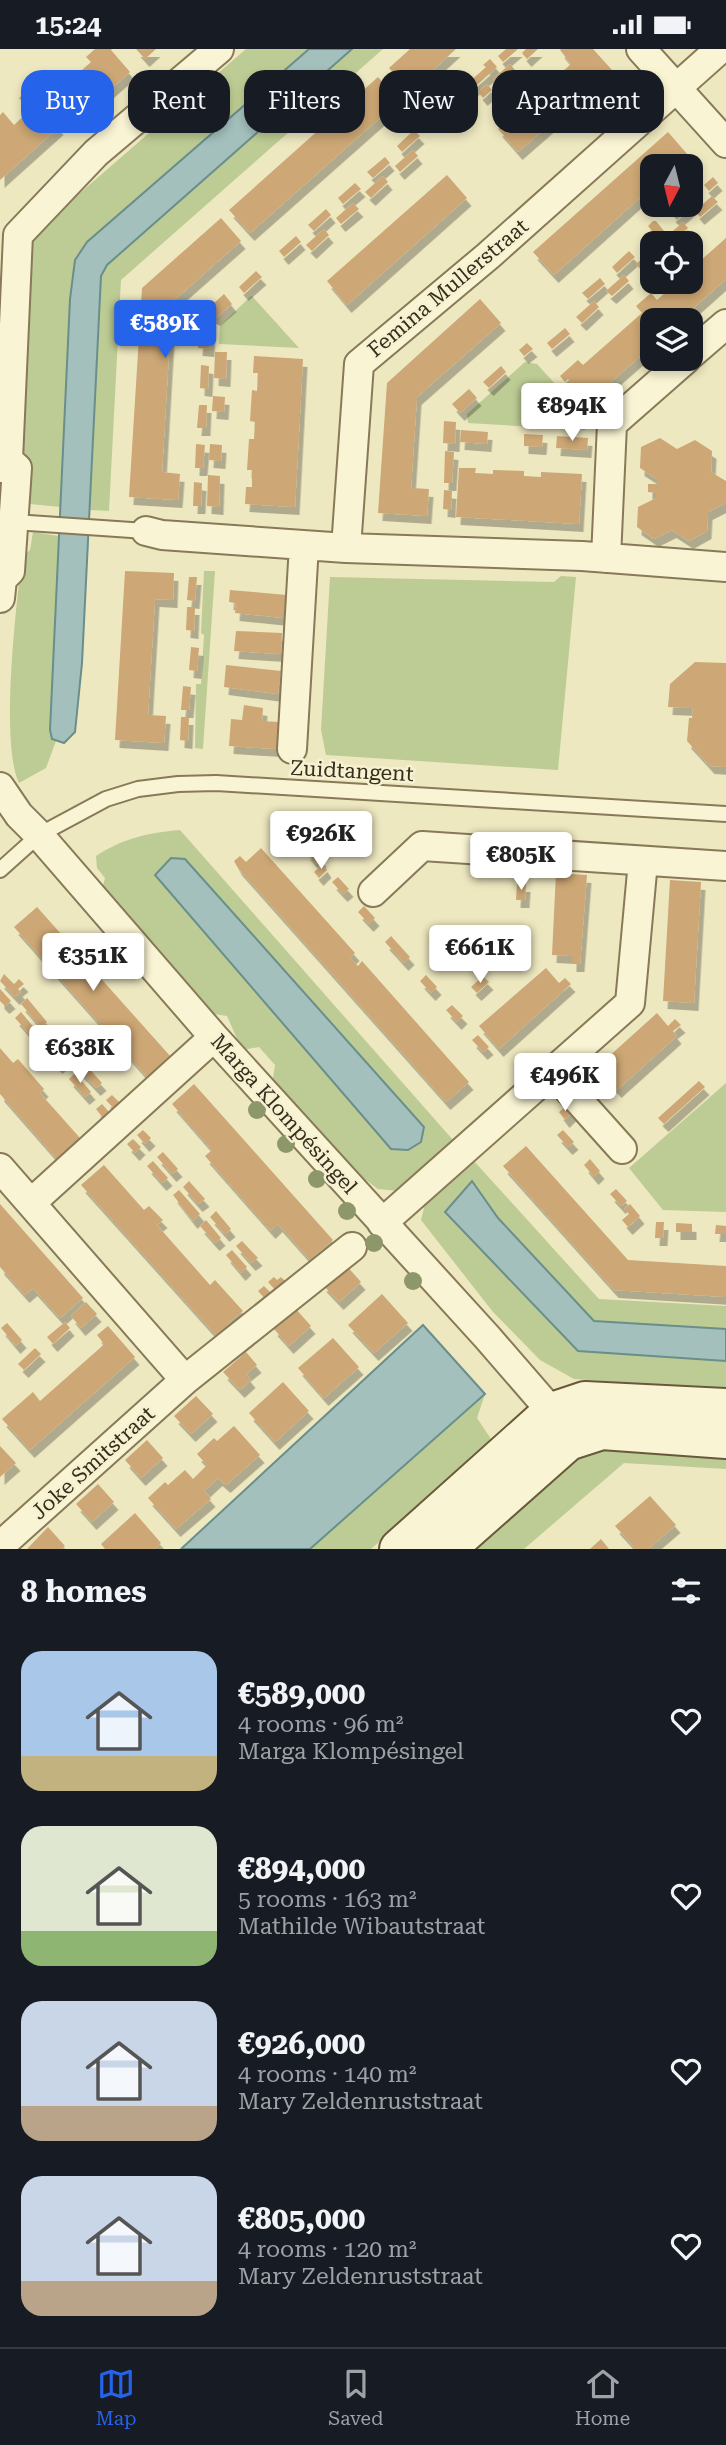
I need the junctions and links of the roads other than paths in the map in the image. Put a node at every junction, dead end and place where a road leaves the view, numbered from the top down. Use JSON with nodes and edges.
{"nodes":[{"id":1,"x":219,"y":49,"type":"edge"},
{"id":2,"x":641,"y":49,"type":"edge"},
{"id":3,"x":720,"y":49,"type":"edge"},
{"id":4,"x":676,"y":89,"type":"junction"},
{"id":5,"x":726,"y":143,"type":"edge"},
{"id":6,"x":726,"y":324,"type":"edge"},
{"id":7,"x":703,"y":344,"type":"edge"},
{"id":8,"x":672,"y":371,"type":"edge"},
{"id":9,"x":4,"y":464,"type":"edge"},
{"id":10,"x":7,"y":521,"type":"edge"},
{"id":11,"x":146,"y":531,"type":"joint"},
{"id":12,"x":304,"y":545,"type":"junction"},
{"id":13,"x":346,"y":548,"type":"junction"},
{"id":14,"x":606,"y":558,"type":"junction"},
{"id":15,"x":726,"y":567,"type":"edge"},
{"id":16,"x":1,"y":585,"type":"edge"},
{"id":17,"x":292,"y":749,"type":"dead end"},
{"id":18,"x":0,"y":787,"type":"edge"},
{"id":19,"x":726,"y":814,"type":"edge"},
{"id":20,"x":39,"y":835,"type":"junction"},
{"id":21,"x":643,"y":861,"type":"junction"},
{"id":22,"x":726,"y":866,"type":"edge"},
{"id":23,"x":0,"y":870,"type":"edge"},
{"id":24,"x":373,"y":892,"type":"dead end"},
{"id":25,"x":214,"y":1037,"type":"junction"},
{"id":26,"x":553,"y":1072,"type":"junction"},
{"id":27,"x":622,"y":1149,"type":"dead end"},
{"id":28,"x":0,"y":1168,"type":"edge"},
{"id":29,"x":31,"y":1203,"type":"junction"},
{"id":30,"x":382,"y":1223,"type":"junction"},
{"id":31,"x":352,"y":1247,"type":"dead end"},
{"id":32,"x":185,"y":1380,"type":"junction"},
{"id":33,"x":726,"y":1408,"type":"edge"},
{"id":34,"x":560,"y":1426,"type":"junction"},
{"id":35,"x":726,"y":1439,"type":"edge"},
{"id":36,"x":0,"y":1546,"type":"edge"},
{"id":37,"x":399,"y":1549,"type":"edge"},
{"id":38,"x":446,"y":1549,"type":"edge"}],
"edges":[{"from":1,"to":9,"type":"street"},
{"from":2,"to":4,"type":"street"},
{"from":3,"to":4,"type":"street","name":"Femina Mullerstraat"},
{"from":4,"to":5,"type":"street"},
{"from":4,"to":13,"type":"street","name":"Femina Mullerstraat"},
{"from":6,"to":7,"type":"street"},
{"from":8,"to":14,"type":"street"},
{"from":9,"to":10,"type":"street"},
{"from":10,"to":11,"type":"lane"},
{"from":10,"to":16,"type":"street"},
{"from":11,"to":12,"type":"street"},
{"from":12,"to":13,"type":"street"},
{"from":12,"to":17,"type":"street"},
{"from":13,"to":14,"type":"street"},
{"from":14,"to":15,"type":"street"},
{"from":18,"to":20,"type":"street","name":"Marga Klompésingel"},
{"from":19,"to":20,"type":"lane","name":"Zuidtangent"},
{"from":20,"to":23,"type":"lane","name":"Zuidtangent"},
{"from":20,"to":25,"type":"street","name":"Marga Klompésingel"},
{"from":21,"to":22,"type":"street"},
{"from":21,"to":24,"type":"street"},
{"from":21,"to":26,"type":"street"},
{"from":25,"to":29,"type":"street"},
{"from":25,"to":30,"type":"street","name":"Marga Klompésingel"},
{"from":26,"to":27,"type":"street"},
{"from":26,"to":30,"type":"street"},
{"from":28,"to":29,"type":"street"},
{"from":29,"to":32,"type":"street"},
{"from":30,"to":34,"type":"street","name":"Marga Klompésingel"},
{"from":31,"to":32,"type":"street","name":"Joke Smitstraat"},
{"from":32,"to":36,"type":"street","name":"Joke Smitstraat"},
{"from":33,"to":34,"type":"street"},
{"from":34,"to":35,"type":"street"},
{"from":34,"to":37,"type":"street"},
{"from":34,"to":38,"type":"street"}]}
